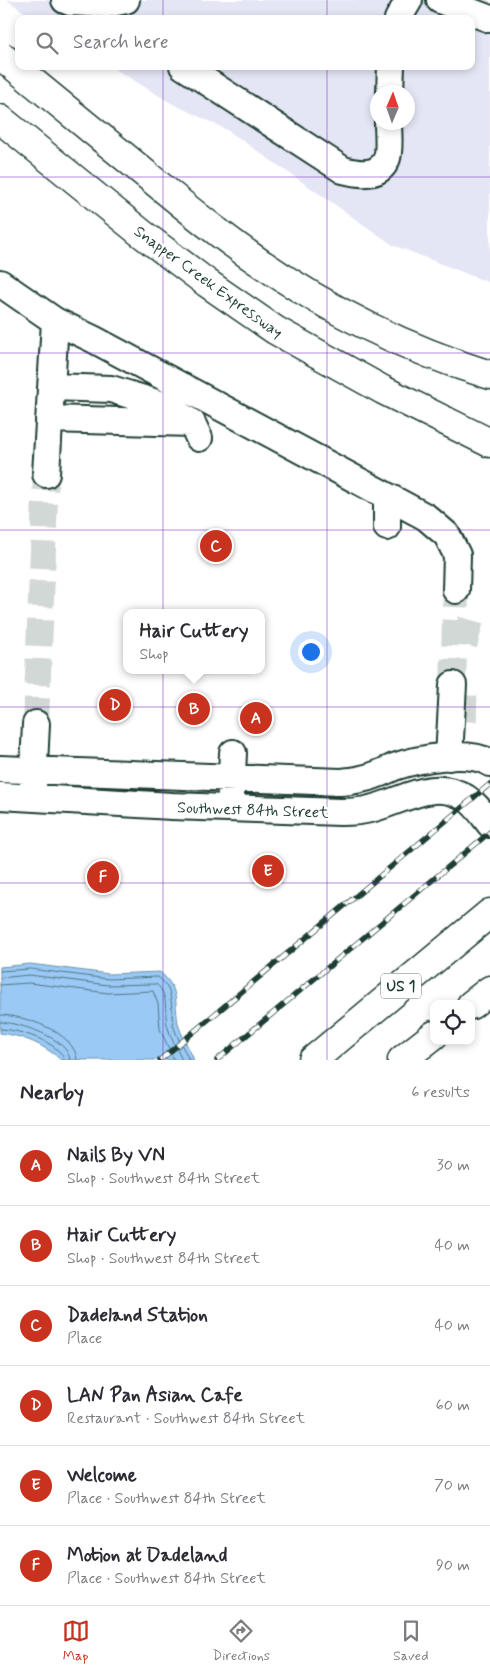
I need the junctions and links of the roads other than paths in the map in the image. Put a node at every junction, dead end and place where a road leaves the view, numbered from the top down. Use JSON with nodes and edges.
{"nodes":[{"id":1,"x":65,"y":0,"type":"edge"},
{"id":2,"x":126,"y":0,"type":"edge"},
{"id":3,"x":409,"y":0,"type":"edge"},
{"id":4,"x":440,"y":0,"type":"edge"},
{"id":5,"x":400,"y":15,"type":"edge"},
{"id":6,"x":490,"y":19,"type":"edge"},
{"id":7,"x":15,"y":55,"type":"edge"},
{"id":8,"x":0,"y":56,"type":"edge"},
{"id":9,"x":15,"y":68,"type":"edge"},
{"id":10,"x":17,"y":70,"type":"edge"},
{"id":11,"x":189,"y":70,"type":"edge"},
{"id":12,"x":390,"y":70,"type":"edge"},
{"id":13,"x":390,"y":85,"type":"edge"},
{"id":14,"x":0,"y":118,"type":"edge"},
{"id":15,"x":388,"y":130,"type":"edge"},
{"id":16,"x":0,"y":283,"type":"edge"},
{"id":17,"x":55,"y":321,"type":"junction"},
{"id":18,"x":490,"y":375,"type":"edge"},
{"id":19,"x":50,"y":402,"type":"junction"},
{"id":20,"x":490,"y":444,"type":"edge"},
{"id":21,"x":46,"y":474,"type":"tunnel mouth"},
{"id":22,"x":387,"y":496,"type":"junction"},
{"id":23,"x":387,"y":527,"type":"dead end"},
{"id":24,"x":456,"y":590,"type":"tunnel mouth"},
{"id":25,"x":453,"y":685,"type":"tunnel mouth"},
{"id":26,"x":36,"y":724,"type":"tunnel mouth"},
{"id":27,"x":449,"y":757,"type":"junction"},
{"id":28,"x":490,"y":764,"type":"edge"},
{"id":29,"x":233,"y":765,"type":"junction"},
{"id":30,"x":0,"y":769,"type":"edge"},
{"id":31,"x":34,"y":770,"type":"junction"},
{"id":32,"x":0,"y":796,"type":"edge"},
{"id":33,"x":32,"y":797,"type":"junction"},
{"id":34,"x":231,"y":808,"type":"junction"},
{"id":35,"x":490,"y":824,"type":"edge"},
{"id":36,"x":490,"y":913,"type":"edge"},
{"id":37,"x":490,"y":990,"type":"edge"},
{"id":38,"x":475,"y":1002,"type":"edge"},
{"id":39,"x":430,"y":1038,"type":"edge"},
{"id":40,"x":313,"y":1060,"type":"edge"},
{"id":41,"x":402,"y":1060,"type":"edge"}],
"edges":[{"from":1,"to":2,"type":"street"},
{"from":3,"to":5,"type":"street"},
{"from":4,"to":6,"type":"street"},
{"from":7,"to":8,"type":"street"},
{"from":8,"to":9,"type":"highway","bridge":true},
{"from":10,"to":18,"type":"highway","bridge":true},
{"from":11,"to":15,"type":"street"},
{"from":12,"to":13,"type":"street"},
{"from":14,"to":20,"type":"highway","name":"Snapper Creek Expressway"},
{"from":16,"to":17,"type":"street"},
{"from":17,"to":19,"type":"street"},
{"from":17,"to":22,"type":"street"},
{"from":19,"to":19,"type":"street"},
{"from":19,"to":21,"type":"street"},
{"from":22,"to":23,"type":"street"},
{"from":22,"to":24,"type":"street"},
{"from":25,"to":27,"type":"street"},
{"from":26,"to":31,"type":"street"},
{"from":27,"to":28,"type":"street","name":"Southwest 84th Street"},
{"from":27,"to":29,"type":"street","name":"Southwest 84th Street"},
{"from":29,"to":31,"type":"street","name":"Southwest 84th Street"},
{"from":29,"to":34,"type":"street"},
{"from":30,"to":31,"type":"street","name":"Southwest 84th Street"},
{"from":31,"to":33,"type":"street"},
{"from":32,"to":33,"type":"street","name":"Southwest 84th Street"},
{"from":33,"to":34,"type":"street","name":"Southwest 84th Street"},
{"from":34,"to":35,"type":"street","name":"Southwest 84th Street"},
{"from":36,"to":40,"type":"highway","number":"US 1"},
{"from":37,"to":38,"type":"highway"},
{"from":39,"to":41,"type":"highway"}]}
